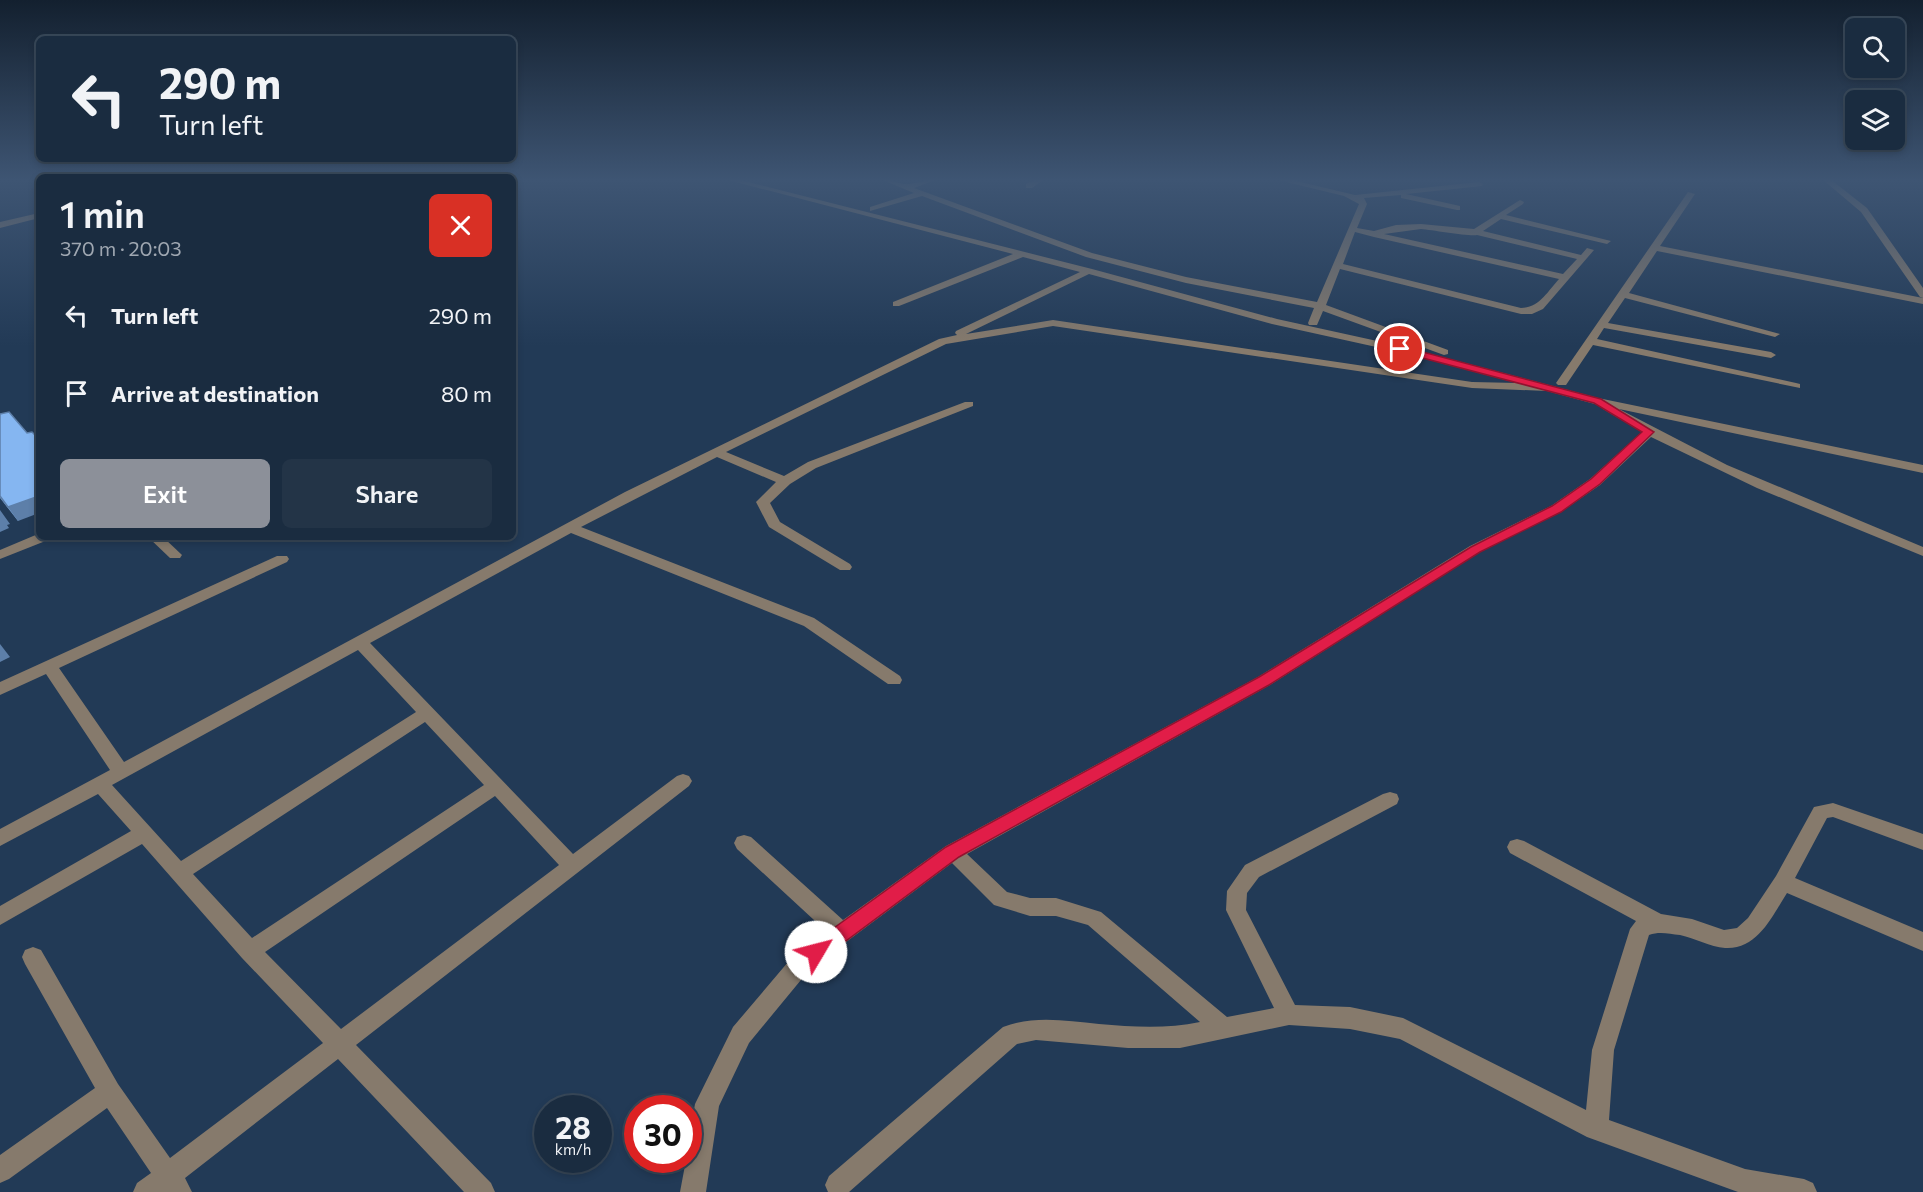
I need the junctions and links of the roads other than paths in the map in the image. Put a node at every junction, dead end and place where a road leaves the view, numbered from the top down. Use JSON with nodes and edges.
{"nodes":[{"id":1,"x":946,"y":235,"type":"edge"},
{"id":2,"x":972,"y":235,"type":"edge"},
{"id":3,"x":1033,"y":235,"type":"edge"},
{"id":4,"x":1350,"y":235,"type":"edge"},
{"id":5,"x":1376,"y":235,"type":"edge"},
{"id":6,"x":1477,"y":235,"type":"edge"},
{"id":7,"x":1579,"y":235,"type":"edge"},
{"id":8,"x":1663,"y":235,"type":"edge"},
{"id":9,"x":1881,"y":235,"type":"edge"},
{"id":10,"x":1607,"y":241,"type":"dead end"},
{"id":11,"x":1654,"y":248,"type":"junction"},
{"id":12,"x":1022,"y":254,"type":"junction"},
{"id":13,"x":1337,"y":264,"type":"junction"},
{"id":14,"x":1089,"y":272,"type":"junction"},
{"id":15,"x":1564,"y":277,"type":"junction"},
{"id":16,"x":1623,"y":294,"type":"junction"},
{"id":17,"x":1923,"y":295,"type":"edge"},
{"id":18,"x":1923,"y":301,"type":"edge"},
{"id":19,"x":896,"y":304,"type":"dead end"},
{"id":20,"x":1320,"y":306,"type":"junction"},
{"id":21,"x":1313,"y":323,"type":"junction"},
{"id":22,"x":1602,"y":325,"type":"junction"},
{"id":23,"x":1775,"y":334,"type":"dead end"},
{"id":24,"x":943,"y":341,"type":"junction"},
{"id":25,"x":1590,"y":341,"type":"junction"},
{"id":26,"x":1452,"y":355,"type":"junction"},
{"id":27,"x":1771,"y":355,"type":"dead end"},
{"id":28,"x":1556,"y":385,"type":"junction"},
{"id":29,"x":1796,"y":386,"type":"dead end"},
{"id":30,"x":1581,"y":389,"type":"junction"},
{"id":31,"x":1598,"y":401,"type":"junction"},
{"id":32,"x":969,"y":404,"type":"dead end"},
{"id":33,"x":1648,"y":432,"type":"junction"},
{"id":34,"x":717,"y":453,"type":"junction"},
{"id":35,"x":1923,"y":460,"type":"edge"},
{"id":36,"x":1923,"y":469,"type":"edge"},
{"id":37,"x":785,"y":481,"type":"junction"},
{"id":38,"x":570,"y":528,"type":"junction"},
{"id":39,"x":36,"y":540,"type":"edge"},
{"id":40,"x":158,"y":540,"type":"edge"},
{"id":41,"x":1923,"y":552,"type":"edge"},
{"id":42,"x":0,"y":555,"type":"edge"},
{"id":43,"x":175,"y":555,"type":"dead end"},
{"id":44,"x":282,"y":559,"type":"dead end"},
{"id":45,"x":845,"y":567,"type":"dead end"},
{"id":46,"x":360,"y":642,"type":"junction"},
{"id":47,"x":49,"y":666,"type":"junction"},
{"id":48,"x":894,"y":680,"type":"dead end"},
{"id":49,"x":0,"y":689,"type":"edge"},
{"id":50,"x":425,"y":714,"type":"junction"},
{"id":51,"x":122,"y":773,"type":"junction"},
{"id":52,"x":683,"y":781,"type":"dead end"},
{"id":53,"x":100,"y":784,"type":"junction"},
{"id":54,"x":495,"y":787,"type":"junction"},
{"id":55,"x":1390,"y":799,"type":"dead end"},
{"id":56,"x":144,"y":833,"type":"junction"},
{"id":57,"x":0,"y":838,"type":"edge"},
{"id":58,"x":1923,"y":842,"type":"edge"},
{"id":59,"x":744,"y":843,"type":"dead end"},
{"id":60,"x":1517,"y":847,"type":"dead end"},
{"id":61,"x":952,"y":852,"type":"junction"},
{"id":62,"x":572,"y":866,"type":"junction"},
{"id":63,"x":180,"y":872,"type":"junction"},
{"id":64,"x":1783,"y":882,"type":"junction"},
{"id":65,"x":0,"y":916,"type":"edge"},
{"id":66,"x":1658,"y":923,"type":"junction"},
{"id":67,"x":842,"y":932,"type":"junction"},
{"id":68,"x":1923,"y":942,"type":"edge"},
{"id":69,"x":250,"y":951,"type":"junction"},
{"id":70,"x":33,"y":957,"type":"dead end"},
{"id":71,"x":1289,"y":1015,"type":"junction"},
{"id":72,"x":1225,"y":1029,"type":"junction"},
{"id":73,"x":340,"y":1044,"type":"junction"},
{"id":74,"x":110,"y":1092,"type":"junction"},
{"id":75,"x":1596,"y":1128,"type":"junction"},
{"id":76,"x":0,"y":1170,"type":"edge"},
{"id":77,"x":174,"y":1184,"type":"edge"},
{"id":78,"x":838,"y":1185,"type":"dead end"},
{"id":79,"x":1744,"y":1187,"type":"edge"},
{"id":80,"x":146,"y":1192,"type":"edge"},
{"id":81,"x":482,"y":1192,"type":"edge"},
{"id":82,"x":693,"y":1192,"type":"edge"},
{"id":83,"x":1804,"y":1192,"type":"edge"}],
"edges":[{"from":1,"to":12,"type":"street"},
{"from":2,"to":21,"type":"street"},
{"from":3,"to":20,"type":"street"},
{"from":4,"to":13,"type":"street"},
{"from":5,"to":15,"type":"street"},
{"from":6,"to":15,"type":"street"},
{"from":7,"to":10,"type":"street"},
{"from":8,"to":11,"type":"street"},
{"from":9,"to":17,"type":"street"},
{"from":11,"to":16,"type":"street"},
{"from":11,"to":18,"type":"street"},
{"from":12,"to":14,"type":"street"},
{"from":12,"to":19,"type":"street"},
{"from":13,"to":15,"type":"street"},
{"from":13,"to":20,"type":"street"},
{"from":14,"to":24,"type":"street"},
{"from":14,"to":28,"type":"street"},
{"from":16,"to":22,"type":"street"},
{"from":16,"to":23,"type":"street"},
{"from":20,"to":21,"type":"street"},
{"from":20,"to":26,"type":"street"},
{"from":21,"to":26,"type":"street"},
{"from":22,"to":25,"type":"street"},
{"from":22,"to":27,"type":"street"},
{"from":24,"to":28,"type":"street"},
{"from":24,"to":34,"type":"street"},
{"from":25,"to":28,"type":"street"},
{"from":25,"to":29,"type":"street"},
{"from":26,"to":28,"type":"street"},
{"from":28,"to":30,"type":"street"},
{"from":28,"to":31,"type":"street"},
{"from":30,"to":31,"type":"street"},
{"from":30,"to":35,"type":"street"},
{"from":31,"to":33,"type":"street"},
{"from":31,"to":36,"type":"street"},
{"from":32,"to":37,"type":"street"},
{"from":33,"to":41,"type":"street"},
{"from":33,"to":61,"type":"street"},
{"from":34,"to":37,"type":"street"},
{"from":34,"to":38,"type":"street"},
{"from":37,"to":45,"type":"street"},
{"from":38,"to":46,"type":"street"},
{"from":38,"to":48,"type":"street"},
{"from":39,"to":42,"type":"street"},
{"from":40,"to":43,"type":"street"},
{"from":44,"to":47,"type":"street"},
{"from":46,"to":50,"type":"street"},
{"from":46,"to":51,"type":"street"},
{"from":47,"to":49,"type":"street"},
{"from":47,"to":51,"type":"street"},
{"from":50,"to":54,"type":"street"},
{"from":50,"to":63,"type":"street"},
{"from":51,"to":53,"type":"street"},
{"from":52,"to":62,"type":"street"},
{"from":53,"to":56,"type":"street"},
{"from":53,"to":57,"type":"street"},
{"from":54,"to":62,"type":"street"},
{"from":54,"to":69,"type":"street"},
{"from":55,"to":71,"type":"street"},
{"from":56,"to":63,"type":"street"},
{"from":56,"to":65,"type":"street"},
{"from":58,"to":64,"type":"street"},
{"from":59,"to":67,"type":"street"},
{"from":60,"to":66,"type":"street"},
{"from":61,"to":67,"type":"street"},
{"from":61,"to":72,"type":"street"},
{"from":62,"to":73,"type":"street"},
{"from":63,"to":69,"type":"street"},
{"from":64,"to":66,"type":"street"},
{"from":64,"to":68,"type":"street"},
{"from":66,"to":75,"type":"street"},
{"from":67,"to":82,"type":"street"},
{"from":69,"to":73,"type":"street"},
{"from":70,"to":74,"type":"street"},
{"from":71,"to":72,"type":"street"},
{"from":71,"to":75,"type":"street"},
{"from":72,"to":78,"type":"street"},
{"from":73,"to":77,"type":"street"},
{"from":73,"to":81,"type":"street"},
{"from":74,"to":76,"type":"street"},
{"from":74,"to":77,"type":"street"},
{"from":75,"to":79,"type":"street"},
{"from":77,"to":80,"type":"street"},
{"from":79,"to":83,"type":"street"}]}
